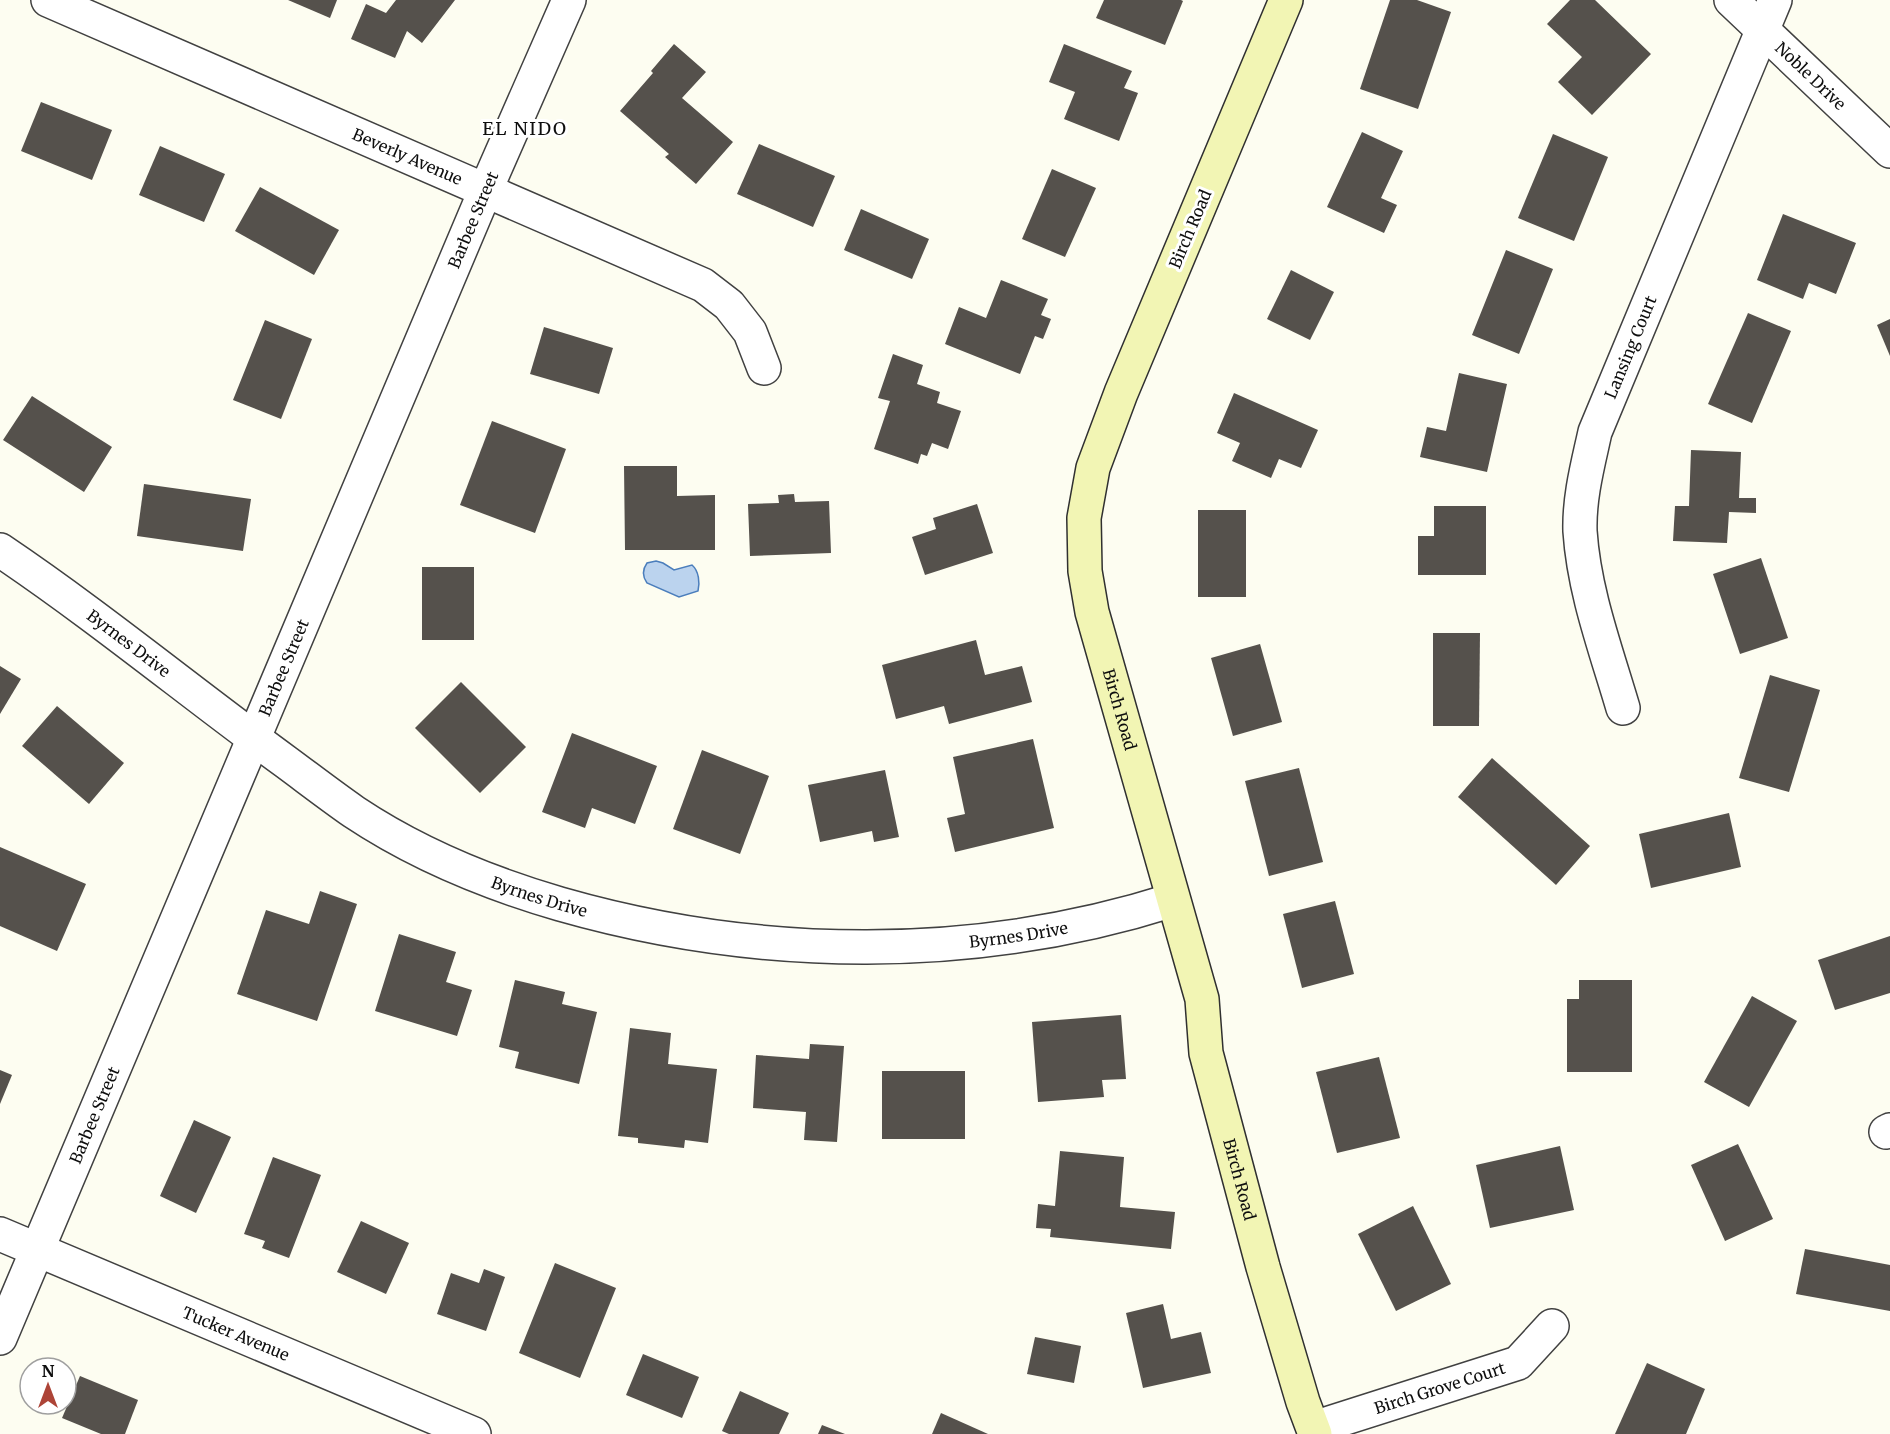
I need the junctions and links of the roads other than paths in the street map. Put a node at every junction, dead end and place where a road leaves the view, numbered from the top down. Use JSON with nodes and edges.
{"nodes":[{"id":1,"x":48,"y":0,"type":"edge"},
{"id":2,"x":569,"y":0,"type":"edge"},
{"id":3,"x":1286,"y":0,"type":"edge"},
{"id":4,"x":1731,"y":0,"type":"edge"},
{"id":5,"x":1775,"y":0,"type":"edge"},
{"id":6,"x":1762,"y":30,"type":"junction"},
{"id":7,"x":1890,"y":151,"type":"edge"},
{"id":8,"x":486,"y":189,"type":"junction"},
{"id":9,"x":764,"y":368,"type":"dead end"},
{"id":10,"x":0,"y":550,"type":"edge"},
{"id":11,"x":1623,"y":708,"type":"dead end"},
{"id":12,"x":254,"y":738,"type":"junction"},
{"id":13,"x":1173,"y":900,"type":"junction"},
{"id":14,"x":0,"y":1234,"type":"edge"},
{"id":15,"x":37,"y":1250,"type":"junction"},
{"id":16,"x":1552,"y":1326,"type":"dead end"},
{"id":17,"x":0,"y":1338,"type":"edge"},
{"id":18,"x":1315,"y":1431,"type":"edge"},
{"id":19,"x":474,"y":1434,"type":"edge"}],
"edges":[{"from":1,"to":8,"type":"street","name":"Beverly Avenue"},
{"from":2,"to":8,"type":"street","name":"Barbee Street"},
{"from":3,"to":13,"type":"street","name":"Birch Road"},
{"from":4,"to":6,"type":"street","name":"Noble Drive"},
{"from":5,"to":6,"type":"street","name":"Lansing Court"},
{"from":6,"to":7,"type":"street","name":"Noble Drive"},
{"from":6,"to":11,"type":"street","name":"Lansing Court"},
{"from":8,"to":9,"type":"street","name":"Beverly Avenue"},
{"from":8,"to":12,"type":"street","name":"Barbee Street"},
{"from":10,"to":12,"type":"street","name":"Byrnes Drive"},
{"from":12,"to":13,"type":"street","name":"Byrnes Drive"},
{"from":12,"to":15,"type":"street","name":"Barbee Street"},
{"from":13,"to":18,"type":"street","name":"Birch Road"},
{"from":14,"to":15,"type":"street","name":"Tucker Avenue"},
{"from":15,"to":17,"type":"street","name":"Barbee Street"},
{"from":15,"to":19,"type":"street","name":"Tucker Avenue"},
{"from":16,"to":18,"type":"street","name":"Birch Grove Court"}]}
